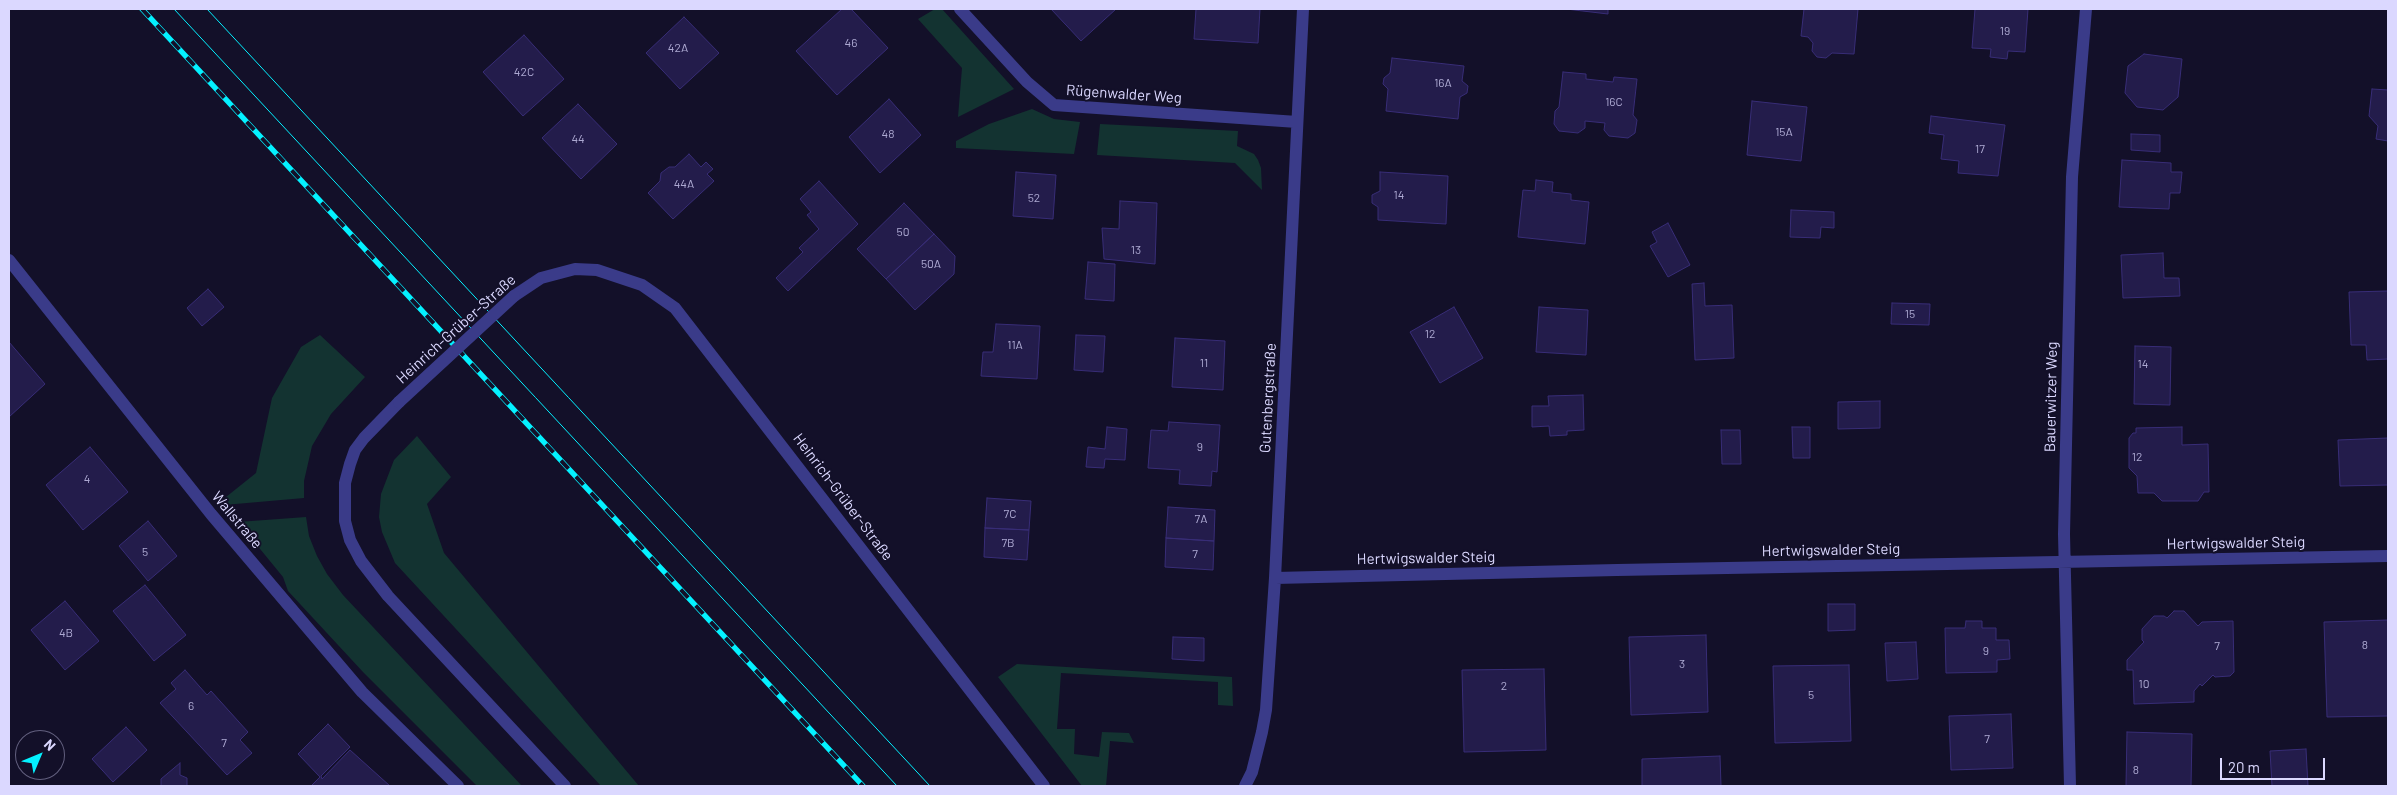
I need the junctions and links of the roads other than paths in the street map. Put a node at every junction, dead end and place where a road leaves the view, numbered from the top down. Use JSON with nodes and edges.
{"nodes":[{"id":1,"x":960,"y":9,"type":"edge"},
{"id":2,"x":1303,"y":9,"type":"edge"},
{"id":3,"x":2086,"y":9,"type":"edge"},
{"id":4,"x":1297,"y":122,"type":"junction"},
{"id":5,"x":9,"y":260,"type":"edge"},
{"id":6,"x":2388,"y":556,"type":"edge"},
{"id":7,"x":2064,"y":562,"type":"junction"},
{"id":8,"x":1275,"y":578,"type":"junction"},
{"id":9,"x":458,"y":786,"type":"edge"},
{"id":10,"x":565,"y":786,"type":"edge"},
{"id":11,"x":1044,"y":786,"type":"edge"},
{"id":12,"x":1245,"y":786,"type":"edge"},
{"id":13,"x":2070,"y":786,"type":"edge"}],
"edges":[{"from":1,"to":4,"type":"street","name":"Rügenwalder Weg"},
{"from":2,"to":4,"type":"street","name":"Gutenbergstraße"},
{"from":3,"to":7,"type":"street","name":"Bauerwitzer Weg"},
{"from":4,"to":8,"type":"street","name":"Gutenbergstraße"},
{"from":5,"to":9,"type":"street","name":"Wallstraße"},
{"from":6,"to":7,"type":"street","name":"Hertwigswalder Steig"},
{"from":7,"to":8,"type":"street","name":"Hertwigswalder Steig"},
{"from":7,"to":13,"type":"street","name":"Bauerwitzer Weg"},
{"from":8,"to":12,"type":"street","name":"Gutenbergstraße"},
{"from":10,"to":11,"type":"street","name":"Heinrich-Grüber-Straße","bridge":true}]}
